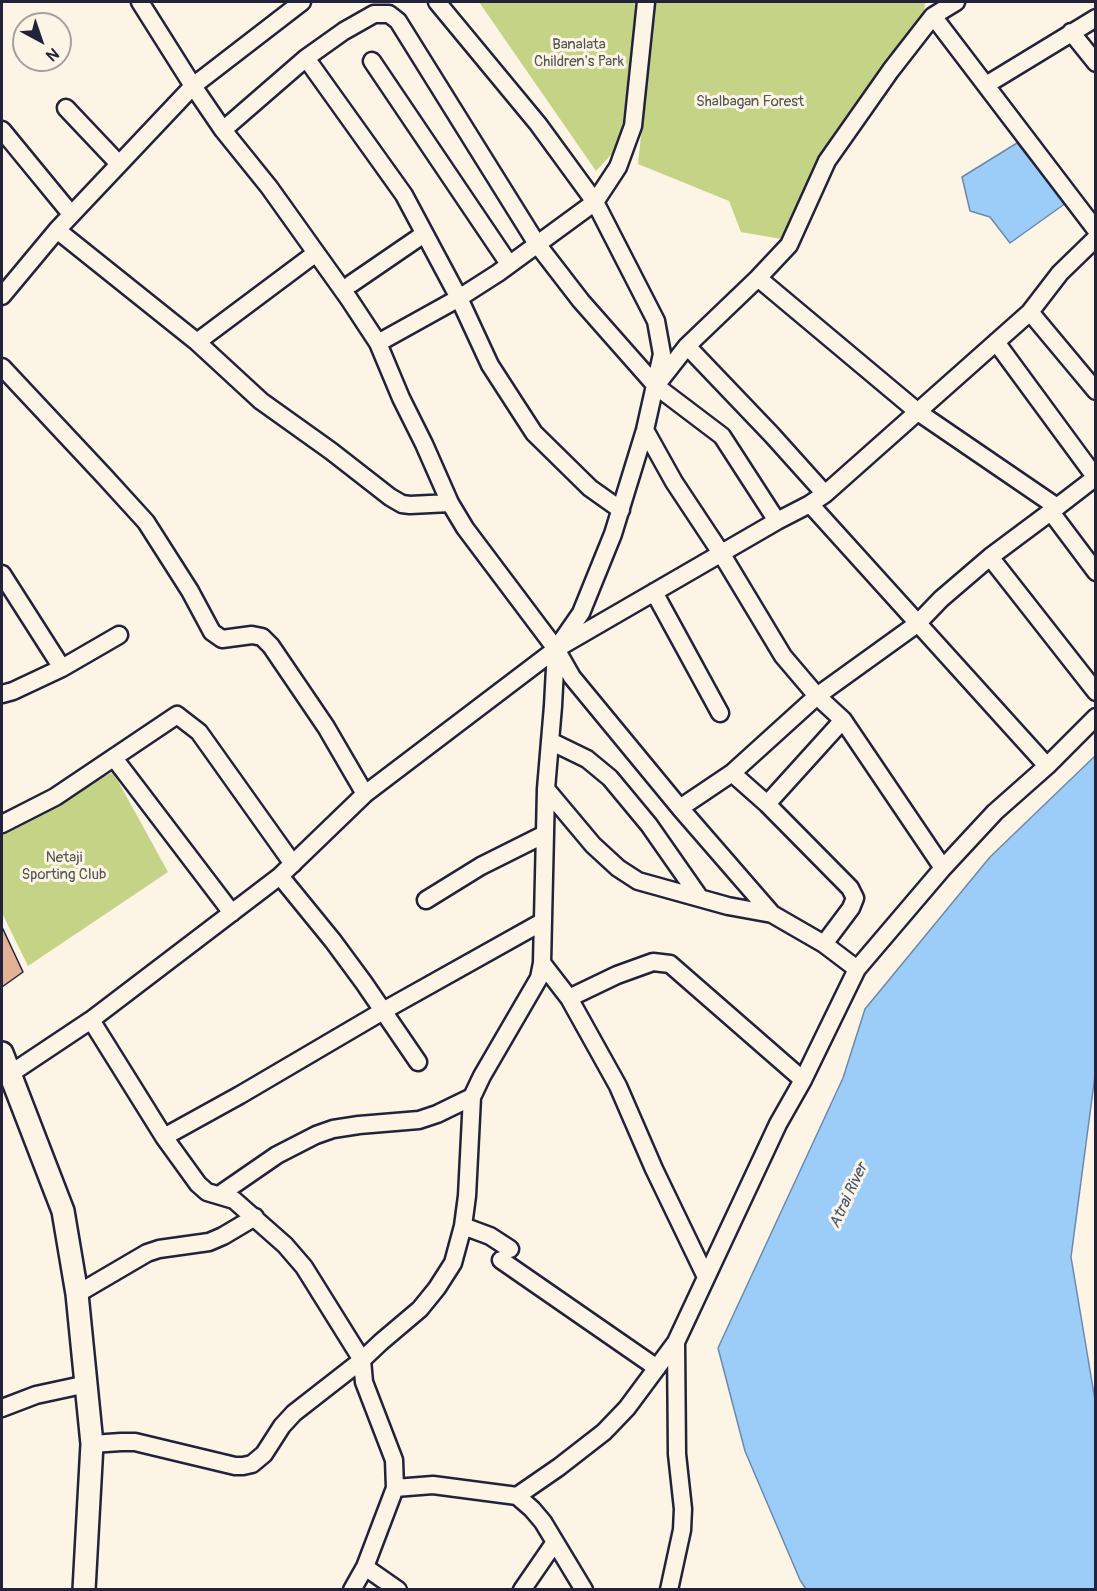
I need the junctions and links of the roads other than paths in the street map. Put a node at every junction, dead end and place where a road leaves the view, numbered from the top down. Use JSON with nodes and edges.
{"nodes":[{"id":1,"x":140,"y":2,"type":"edge"},
{"id":2,"x":302,"y":2,"type":"edge"},
{"id":3,"x":437,"y":2,"type":"edge"},
{"id":4,"x":646,"y":2,"type":"edge"},
{"id":5,"x":956,"y":2,"type":"edge"},
{"id":6,"x":933,"y":16,"type":"junction"},
{"id":7,"x":1095,"y":18,"type":"edge"},
{"id":8,"x":1071,"y":33,"type":"junction"},
{"id":9,"x":306,"y":58,"type":"junction"},
{"id":10,"x":372,"y":61,"type":"dead end"},
{"id":11,"x":1095,"y":63,"type":"edge"},
{"id":12,"x":986,"y":85,"type":"junction"},
{"id":13,"x":193,"y":86,"type":"junction"},
{"id":14,"x":66,"y":108,"type":"dead end"},
{"id":15,"x":2,"y":130,"type":"edge"},
{"id":16,"x":223,"y":130,"type":"junction"},
{"id":17,"x":119,"y":164,"type":"junction"},
{"id":18,"x":595,"y":202,"type":"junction"},
{"id":19,"x":71,"y":214,"type":"junction"},
{"id":20,"x":57,"y":230,"type":"junction"},
{"id":21,"x":1095,"y":230,"type":"edge"},
{"id":22,"x":424,"y":234,"type":"junction"},
{"id":23,"x":1095,"y":238,"type":"edge"},
{"id":24,"x":537,"y":244,"type":"junction"},
{"id":25,"x":316,"y":253,"type":"junction"},
{"id":26,"x":509,"y":264,"type":"junction"},
{"id":27,"x":758,"y":278,"type":"junction"},
{"id":28,"x":351,"y":284,"type":"dead end"},
{"id":29,"x":2,"y":296,"type":"edge"},
{"id":30,"x":459,"y":298,"type":"junction"},
{"id":31,"x":1030,"y":312,"type":"junction"},
{"id":32,"x":197,"y":342,"type":"junction"},
{"id":33,"x":996,"y":342,"type":"junction"},
{"id":34,"x":378,"y":343,"type":"junction"},
{"id":35,"x":687,"y":345,"type":"junction"},
{"id":36,"x":2,"y":367,"type":"edge"},
{"id":37,"x":656,"y":386,"type":"junction"},
{"id":38,"x":1095,"y":391,"type":"edge"},
{"id":39,"x":918,"y":412,"type":"junction"},
{"id":40,"x":645,"y":430,"type":"junction"},
{"id":41,"x":1095,"y":477,"type":"edge"},
{"id":42,"x":825,"y":494,"type":"junction"},
{"id":43,"x":450,"y":503,"type":"junction"},
{"id":44,"x":810,"y":504,"type":"junction"},
{"id":45,"x":621,"y":510,"type":"junction"},
{"id":46,"x":1054,"y":510,"type":"junction"},
{"id":47,"x":777,"y":521,"type":"junction"},
{"id":48,"x":721,"y":553,"type":"junction"},
{"id":49,"x":990,"y":557,"type":"junction"},
{"id":50,"x":1095,"y":572,"type":"edge"},
{"id":51,"x":2,"y":574,"type":"edge"},
{"id":52,"x":654,"y":592,"type":"junction"},
{"id":53,"x":917,"y":624,"type":"junction"},
{"id":54,"x":119,"y":635,"type":"dead end"},
{"id":55,"x":556,"y":649,"type":"junction"},
{"id":56,"x":62,"y":668,"type":"junction"},
{"id":57,"x":1095,"y":692,"type":"edge"},
{"id":58,"x":2,"y":694,"type":"edge"},
{"id":59,"x":817,"y":696,"type":"junction"},
{"id":60,"x":720,"y":713,"type":"dead end"},
{"id":61,"x":1095,"y":717,"type":"edge"},
{"id":62,"x":843,"y":720,"type":"junction"},
{"id":63,"x":550,"y":741,"type":"junction"},
{"id":64,"x":114,"y":758,"type":"junction"},
{"id":65,"x":1047,"y":766,"type":"junction"},
{"id":66,"x":732,"y":772,"type":"junction"},
{"id":67,"x":546,"y":789,"type":"junction"},
{"id":68,"x":365,"y":794,"type":"junction"},
{"id":69,"x":767,"y":804,"type":"junction"},
{"id":70,"x":680,"y":808,"type":"junction"},
{"id":71,"x":2,"y":824,"type":"edge"},
{"id":72,"x":545,"y":834,"type":"junction"},
{"id":73,"x":293,"y":864,"type":"junction"},
{"id":74,"x":943,"y":868,"type":"junction"},
{"id":75,"x":280,"y":876,"type":"junction"},
{"id":76,"x":700,"y":898,"type":"junction"},
{"id":77,"x":426,"y":900,"type":"dead end"},
{"id":78,"x":232,"y":913,"type":"junction"},
{"id":79,"x":772,"y":914,"type":"junction"},
{"id":80,"x":542,"y":922,"type":"junction"},
{"id":81,"x":824,"y":944,"type":"junction"},
{"id":82,"x":542,"y":963,"type":"junction"},
{"id":83,"x":857,"y":969,"type":"junction"},
{"id":84,"x":569,"y":998,"type":"junction"},
{"id":85,"x":383,"y":1011,"type":"junction"},
{"id":86,"x":91,"y":1020,"type":"junction"},
{"id":87,"x":2,"y":1053,"type":"edge"},
{"id":88,"x":418,"y":1062,"type":"dead end"},
{"id":89,"x":10,"y":1074,"type":"junction"},
{"id":90,"x":803,"y":1080,"type":"junction"},
{"id":91,"x":472,"y":1097,"type":"junction"},
{"id":92,"x":164,"y":1137,"type":"junction"},
{"id":93,"x":219,"y":1195,"type":"junction"},
{"id":94,"x":255,"y":1217,"type":"junction"},
{"id":95,"x":463,"y":1226,"type":"junction"},
{"id":96,"x":706,"y":1277,"type":"junction"},
{"id":97,"x":77,"y":1294,"type":"junction"},
{"id":98,"x":676,"y":1342,"type":"junction"},
{"id":99,"x":362,"y":1360,"type":"junction"},
{"id":100,"x":657,"y":1368,"type":"junction"},
{"id":101,"x":87,"y":1384,"type":"junction"},
{"id":102,"x":2,"y":1408,"type":"edge"},
{"id":103,"x":92,"y":1444,"type":"junction"},
{"id":104,"x":396,"y":1488,"type":"junction"},
{"id":105,"x":517,"y":1496,"type":"junction"},
{"id":106,"x":555,"y":1542,"type":"junction"},
{"id":107,"x":365,"y":1567,"type":"junction"},
{"id":108,"x":84,"y":1590,"type":"edge"},
{"id":109,"x":352,"y":1590,"type":"edge"},
{"id":110,"x":398,"y":1590,"type":"edge"},
{"id":111,"x":522,"y":1590,"type":"edge"},
{"id":112,"x":584,"y":1590,"type":"edge"},
{"id":113,"x":669,"y":1590,"type":"edge"}],
"edges":[{"from":1,"to":13,"type":"street"},
{"from":2,"to":13,"type":"street"},
{"from":3,"to":18,"type":"street"},
{"from":4,"to":18,"type":"street"},
{"from":5,"to":6,"type":"street"},
{"from":6,"to":12,"type":"street"},
{"from":6,"to":27,"type":"street"},
{"from":7,"to":8,"type":"street"},
{"from":8,"to":11,"type":"street"},
{"from":8,"to":12,"type":"street"},
{"from":9,"to":16,"type":"street"},
{"from":9,"to":22,"type":"street"},
{"from":9,"to":24,"type":"street"},
{"from":10,"to":26,"type":"street"},
{"from":12,"to":21,"type":"street"},
{"from":13,"to":16,"type":"street"},
{"from":13,"to":17,"type":"street"},
{"from":14,"to":17,"type":"street"},
{"from":15,"to":19,"type":"street"},
{"from":16,"to":25,"type":"street"},
{"from":17,"to":19,"type":"street"},
{"from":18,"to":24,"type":"street"},
{"from":18,"to":37,"type":"street"},
{"from":19,"to":20,"type":"street"},
{"from":20,"to":29,"type":"street"},
{"from":20,"to":32,"type":"street"},
{"from":22,"to":28,"type":"street"},
{"from":22,"to":30,"type":"street"},
{"from":23,"to":31,"type":"street"},
{"from":24,"to":26,"type":"street"},
{"from":24,"to":37,"type":"street"},
{"from":25,"to":32,"type":"street"},
{"from":25,"to":34,"type":"street"},
{"from":26,"to":30,"type":"street"},
{"from":27,"to":35,"type":"street"},
{"from":27,"to":39,"type":"street"},
{"from":30,"to":34,"type":"street"},
{"from":30,"to":45,"type":"street"},
{"from":31,"to":33,"type":"street"},
{"from":31,"to":38,"type":"street"},
{"from":32,"to":43,"type":"street"},
{"from":33,"to":39,"type":"street"},
{"from":33,"to":41,"type":"street"},
{"from":34,"to":43,"type":"street"},
{"from":35,"to":37,"type":"street"},
{"from":35,"to":42,"type":"street"},
{"from":36,"to":68,"type":"street"},
{"from":37,"to":40,"type":"street"},
{"from":37,"to":47,"type":"street"},
{"from":39,"to":42,"type":"street"},
{"from":39,"to":46,"type":"street"},
{"from":40,"to":45,"type":"street"},
{"from":40,"to":48,"type":"street"},
{"from":41,"to":46,"type":"street"},
{"from":42,"to":44,"type":"street"},
{"from":43,"to":55,"type":"street"},
{"from":44,"to":47,"type":"street"},
{"from":44,"to":53,"type":"street"},
{"from":45,"to":55,"type":"street"},
{"from":46,"to":49,"type":"street"},
{"from":46,"to":50,"type":"street"},
{"from":47,"to":48,"type":"street"},
{"from":48,"to":52,"type":"street"},
{"from":48,"to":59,"type":"street"},
{"from":49,"to":53,"type":"street"},
{"from":49,"to":57,"type":"street"},
{"from":51,"to":56,"type":"street"},
{"from":52,"to":55,"type":"street"},
{"from":52,"to":60,"type":"street"},
{"from":53,"to":59,"type":"street"},
{"from":53,"to":65,"type":"street"},
{"from":54,"to":56,"type":"street"},
{"from":55,"to":63,"type":"street"},
{"from":55,"to":68,"type":"street"},
{"from":55,"to":70,"type":"street"},
{"from":56,"to":58,"type":"street"},
{"from":59,"to":62,"type":"street"},
{"from":59,"to":66,"type":"street"},
{"from":61,"to":65,"type":"street"},
{"from":62,"to":69,"type":"street"},
{"from":62,"to":74,"type":"street"},
{"from":63,"to":67,"type":"street"},
{"from":63,"to":76,"type":"street"},
{"from":64,"to":71,"type":"street"},
{"from":64,"to":73,"type":"street"},
{"from":64,"to":78,"type":"street"},
{"from":65,"to":74,"type":"street"},
{"from":66,"to":69,"type":"street"},
{"from":66,"to":70,"type":"street"},
{"from":67,"to":72,"type":"street"},
{"from":67,"to":76,"type":"street"},
{"from":68,"to":73,"type":"street"},
{"from":69,"to":81,"type":"street"},
{"from":70,"to":79,"type":"street"},
{"from":72,"to":77,"type":"street"},
{"from":72,"to":80,"type":"street"},
{"from":73,"to":75,"type":"street"},
{"from":74,"to":83,"type":"street"},
{"from":75,"to":78,"type":"street"},
{"from":75,"to":85,"type":"street"},
{"from":76,"to":79,"type":"street"},
{"from":78,"to":86,"type":"street"},
{"from":79,"to":81,"type":"street"},
{"from":80,"to":82,"type":"street"},
{"from":80,"to":85,"type":"street"},
{"from":81,"to":83,"type":"street"},
{"from":82,"to":84,"type":"street"},
{"from":82,"to":91,"type":"street"},
{"from":83,"to":90,"type":"street"},
{"from":84,"to":90,"type":"street"},
{"from":84,"to":96,"type":"street"},
{"from":85,"to":88,"type":"street"},
{"from":85,"to":92,"type":"street"},
{"from":86,"to":89,"type":"street"},
{"from":86,"to":92,"type":"street"},
{"from":87,"to":89,"type":"street"},
{"from":89,"to":97,"type":"street"},
{"from":90,"to":96,"type":"street"},
{"from":91,"to":93,"type":"street"},
{"from":91,"to":95,"type":"street"},
{"from":92,"to":93,"type":"street"},
{"from":93,"to":94,"type":"street"},
{"from":94,"to":97,"type":"street"},
{"from":94,"to":99,"type":"street"},
{"from":95,"to":99,"type":"street"},
{"from":95,"to":100,"type":"street"},
{"from":96,"to":98,"type":"street"},
{"from":97,"to":101,"type":"street"},
{"from":98,"to":100,"type":"street"},
{"from":98,"to":113,"type":"street"},
{"from":99,"to":103,"type":"street"},
{"from":99,"to":104,"type":"street"},
{"from":100,"to":105,"type":"street"},
{"from":101,"to":102,"type":"street"},
{"from":101,"to":103,"type":"street"},
{"from":103,"to":108,"type":"street"},
{"from":104,"to":105,"type":"street"},
{"from":104,"to":107,"type":"street"},
{"from":105,"to":106,"type":"street"},
{"from":106,"to":111,"type":"street"},
{"from":106,"to":112,"type":"street"},
{"from":107,"to":109,"type":"street"},
{"from":107,"to":110,"type":"street"}]}
